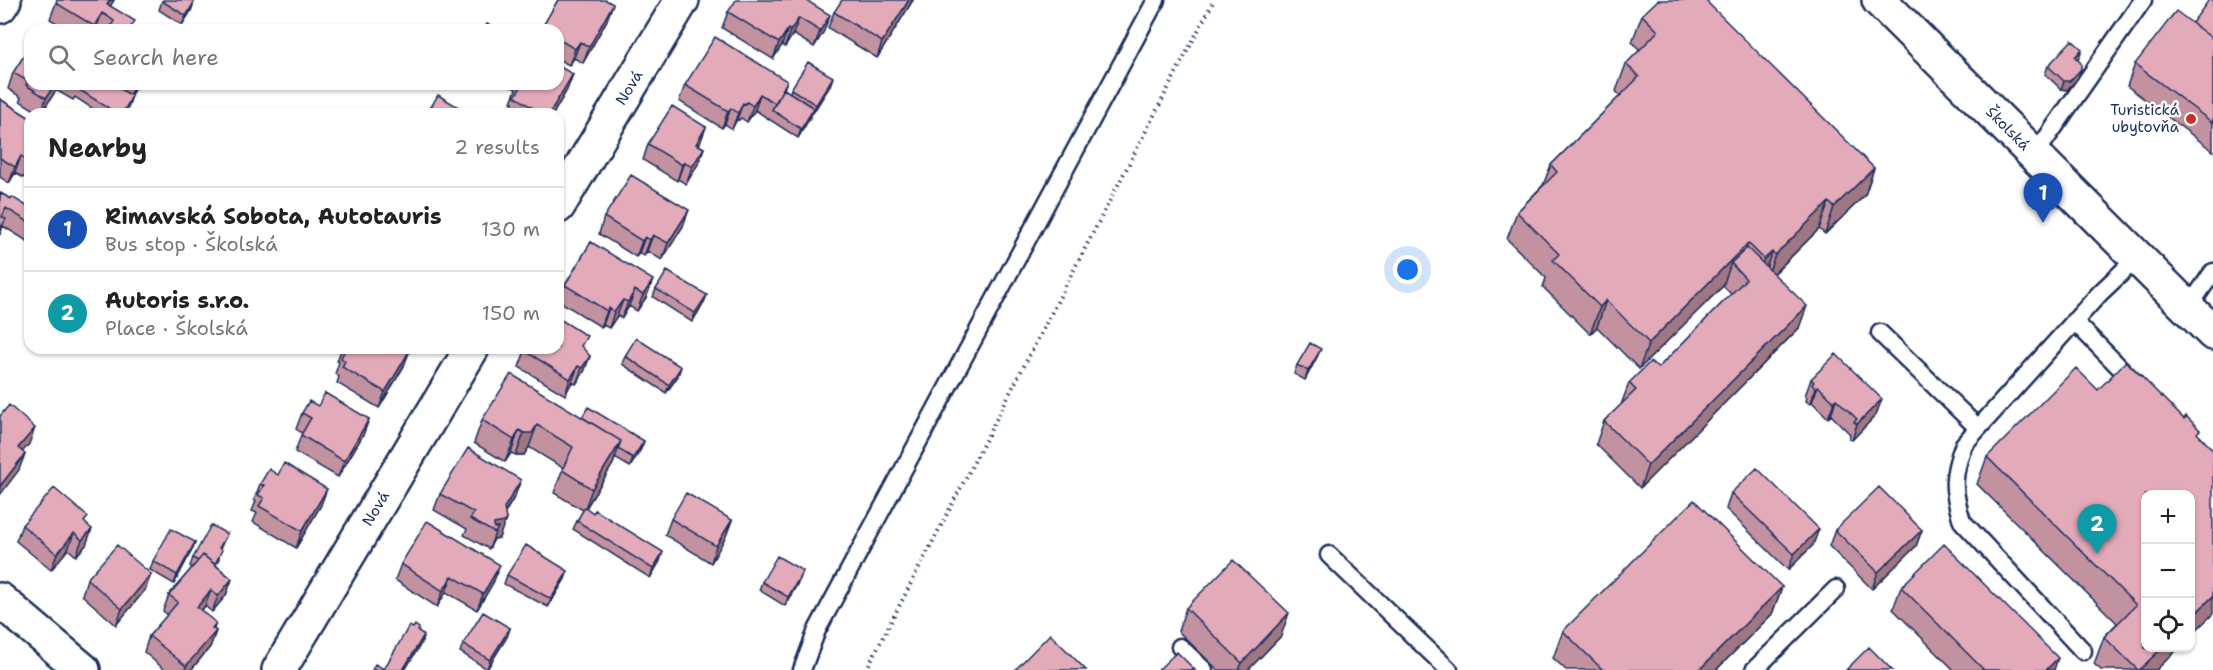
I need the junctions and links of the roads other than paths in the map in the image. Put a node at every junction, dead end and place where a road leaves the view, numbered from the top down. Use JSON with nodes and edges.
{"nodes":[{"id":1,"x":4,"y":0,"type":"edge"},
{"id":2,"x":682,"y":0,"type":"edge"},
{"id":3,"x":1156,"y":0,"type":"edge"},
{"id":4,"x":1879,"y":0,"type":"edge"},
{"id":5,"x":2143,"y":0,"type":"edge"},
{"id":6,"x":0,"y":6,"type":"edge"},
{"id":7,"x":2034,"y":156,"type":"junction"},
{"id":8,"x":564,"y":196,"type":"edge"},
{"id":9,"x":2137,"y":258,"type":"junction"},
{"id":10,"x":2213,"y":272,"type":"edge"},
{"id":11,"x":2188,"y":308,"type":"junction"},
{"id":12,"x":2074,"y":321,"type":"junction"},
{"id":13,"x":1880,"y":333,"type":"dead end"},
{"id":14,"x":2213,"y":333,"type":"edge"},
{"id":15,"x":468,"y":354,"type":"edge"},
{"id":16,"x":2148,"y":396,"type":"edge"},
{"id":17,"x":1978,"y":428,"type":"junction"},
{"id":18,"x":1329,"y":555,"type":"dead end"},
{"id":19,"x":1836,"y":589,"type":"dead end"},
{"id":20,"x":0,"y":600,"type":"edge"},
{"id":21,"x":1180,"y":647,"type":"dead end"},
{"id":22,"x":2083,"y":651,"type":"dead end"},
{"id":23,"x":83,"y":670,"type":"edge"},
{"id":24,"x":279,"y":670,"type":"edge"},
{"id":25,"x":802,"y":670,"type":"edge"},
{"id":26,"x":1204,"y":670,"type":"edge"},
{"id":27,"x":1449,"y":670,"type":"edge"},
{"id":28,"x":1754,"y":670,"type":"edge"}],
"edges":[{"from":1,"to":6,"type":"street"},
{"from":2,"to":8,"type":"street","name":"Nová"},
{"from":3,"to":25,"type":"lane"},
{"from":4,"to":7,"type":"street","name":"Školská"},
{"from":5,"to":7,"type":"lane"},
{"from":7,"to":9,"type":"street","name":"Školská"},
{"from":9,"to":11,"type":"street","name":"Školská"},
{"from":9,"to":12,"type":"lane"},
{"from":10,"to":11,"type":"lane"},
{"from":11,"to":14,"type":"street","name":"Školská"},
{"from":12,"to":16,"type":"lane"},
{"from":12,"to":17,"type":"lane"},
{"from":13,"to":17,"type":"lane"},
{"from":15,"to":24,"type":"street","name":"Nová"},
{"from":17,"to":22,"type":"lane"},
{"from":18,"to":27,"type":"lane"},
{"from":19,"to":28,"type":"lane"},
{"from":20,"to":23,"type":"street"},
{"from":21,"to":26,"type":"lane"}]}
